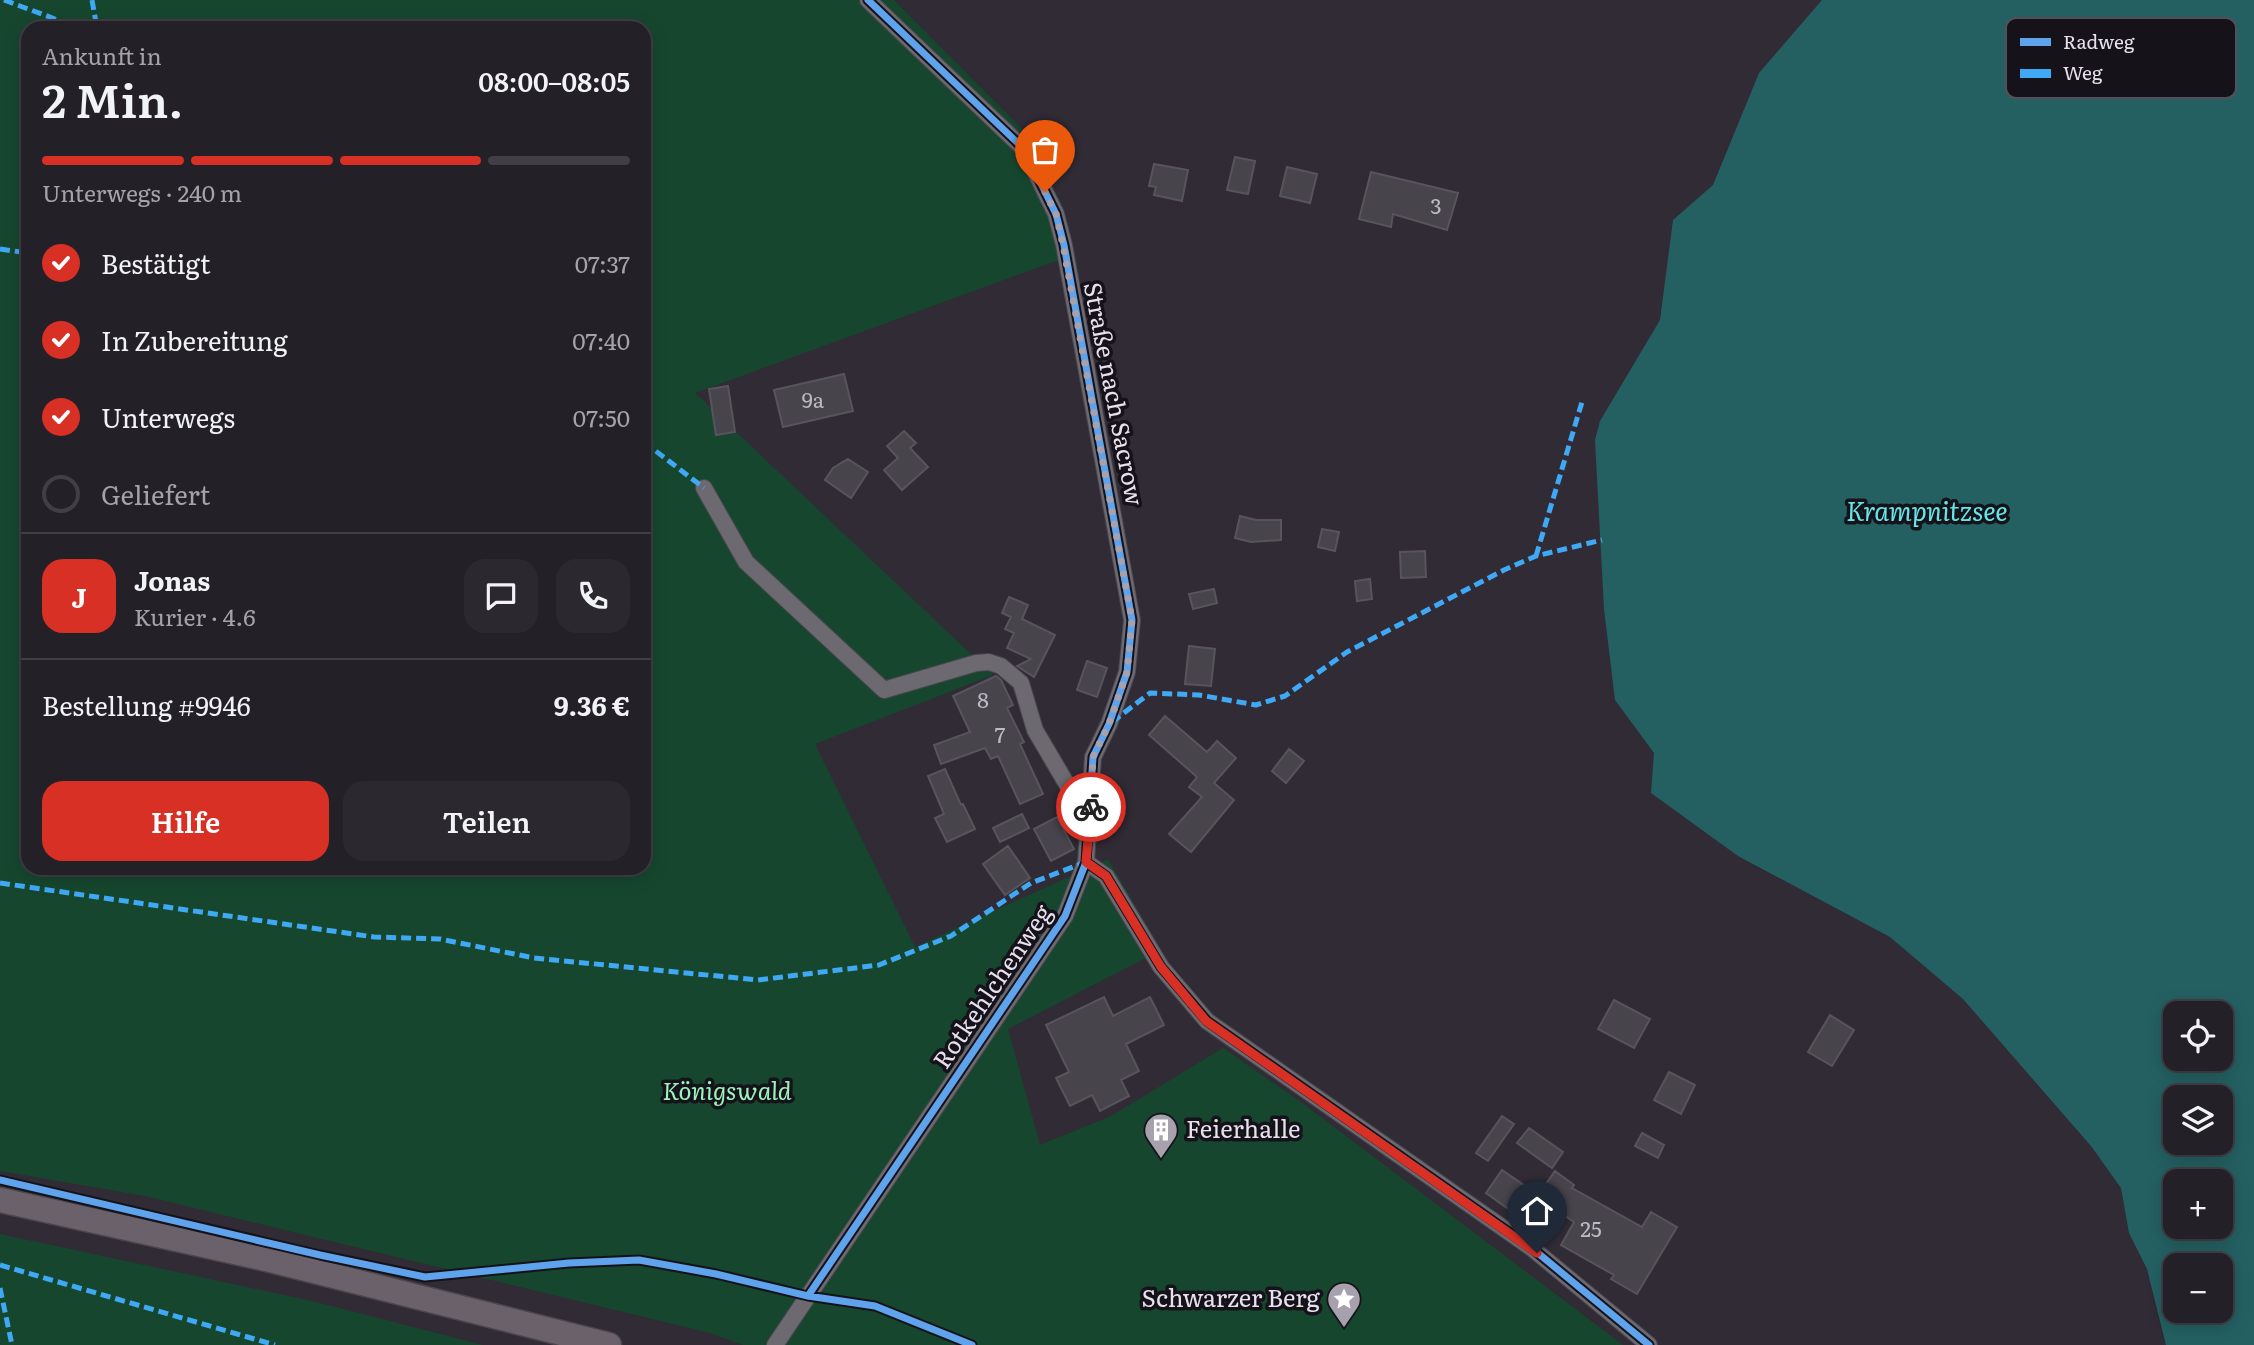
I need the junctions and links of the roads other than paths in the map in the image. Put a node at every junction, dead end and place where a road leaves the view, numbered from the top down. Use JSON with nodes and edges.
{"nodes":[{"id":1,"x":869,"y":0,"type":"edge"},
{"id":2,"x":704,"y":488,"type":"dead end"},
{"id":3,"x":1090,"y":824,"type":"junction"},
{"id":4,"x":1086,"y":862,"type":"junction"},
{"id":5,"x":0,"y":1200,"type":"edge"},
{"id":6,"x":609,"y":1345,"type":"edge"},
{"id":7,"x":775,"y":1345,"type":"edge"},
{"id":8,"x":1649,"y":1345,"type":"edge"}],
"edges":[{"from":1,"to":3,"type":"street","name":"Straße nach Sacrow"},
{"from":2,"to":3,"type":"street"},
{"from":3,"to":4,"type":"street","name":"Straße nach Sacrow"},
{"from":4,"to":7,"type":"street","name":"Rotkehlchenweg"},
{"from":4,"to":8,"type":"street"},
{"from":5,"to":6,"type":"main road"}]}
